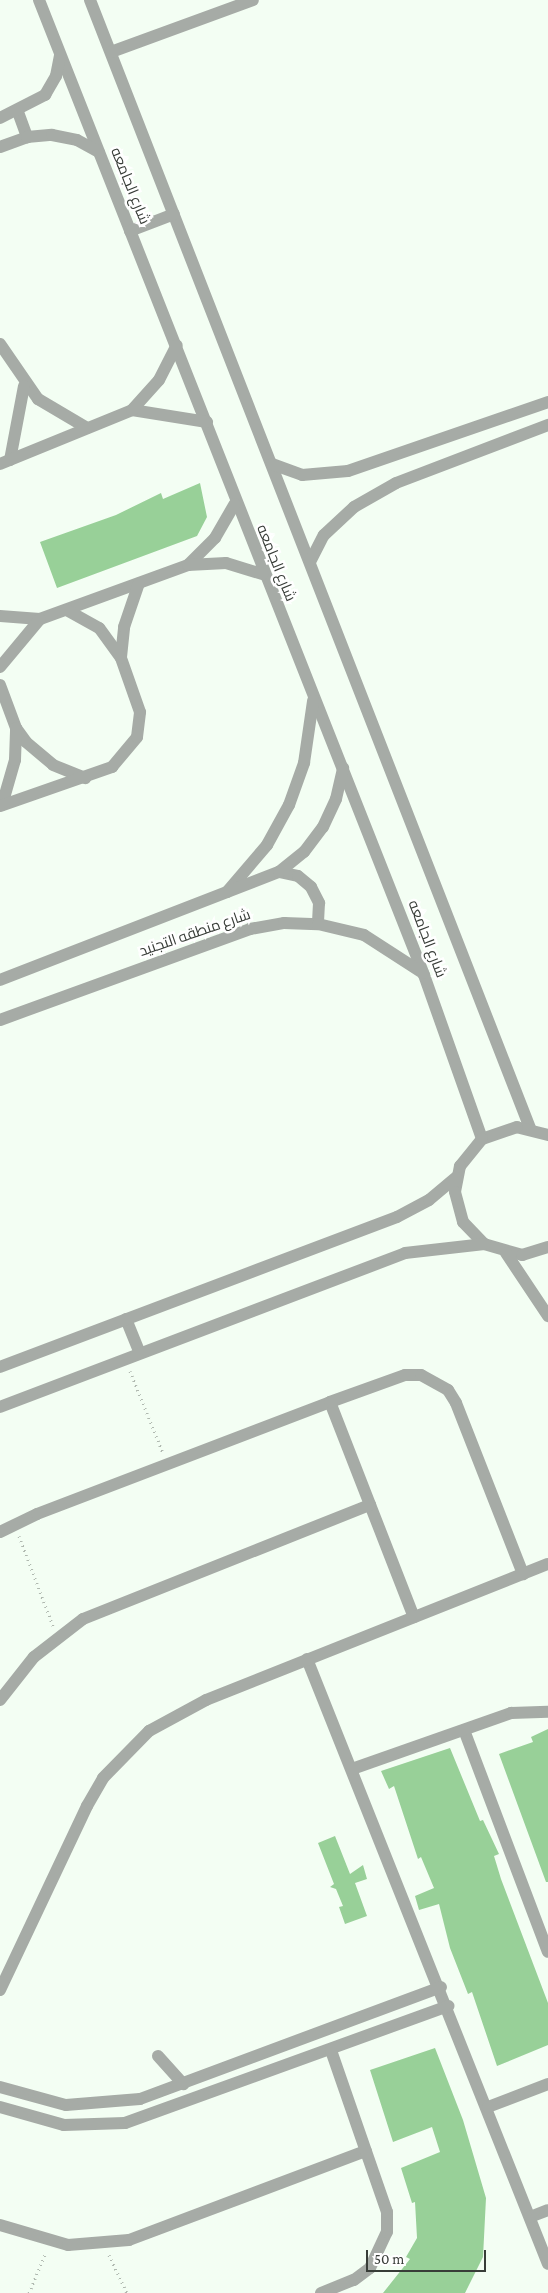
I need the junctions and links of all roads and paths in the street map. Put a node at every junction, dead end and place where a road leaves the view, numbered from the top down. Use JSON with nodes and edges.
{"nodes":[{"id":1,"x":39,"y":0,"type":"edge"},
{"id":2,"x":90,"y":0,"type":"edge"},
{"id":3,"x":253,"y":0,"type":"edge"},
{"id":4,"x":111,"y":52,"type":"junction"},
{"id":5,"x":60,"y":55,"type":"junction"},
{"id":6,"x":18,"y":112,"type":"junction"},
{"id":7,"x":0,"y":118,"type":"edge"},
{"id":8,"x":27,"y":137,"type":"junction"},
{"id":9,"x":0,"y":147,"type":"edge"},
{"id":10,"x":99,"y":152,"type":"junction"},
{"id":11,"x":174,"y":214,"type":"junction"},
{"id":12,"x":130,"y":232,"type":"junction"},
{"id":13,"x":0,"y":344,"type":"edge"},
{"id":14,"x":177,"y":345,"type":"junction"},
{"id":15,"x":24,"y":386,"type":"junction"},
{"id":16,"x":548,"y":402,"type":"edge"},
{"id":17,"x":132,"y":410,"type":"junction"},
{"id":18,"x":207,"y":422,"type":"junction"},
{"id":19,"x":548,"y":425,"type":"edge"},
{"id":20,"x":87,"y":428,"type":"junction"},
{"id":21,"x":5,"y":462,"type":"edge"},
{"id":22,"x":272,"y":464,"type":"junction"},
{"id":23,"x":235,"y":504,"type":"junction"},
{"id":24,"x":310,"y":562,"type":"junction"},
{"id":25,"x":188,"y":565,"type":"junction"},
{"id":26,"x":262,"y":574,"type":"junction"},
{"id":27,"x":139,"y":583,"type":"junction"},
{"id":28,"x":67,"y":610,"type":"junction"},
{"id":29,"x":0,"y":616,"type":"edge"},
{"id":30,"x":40,"y":619,"type":"junction"},
{"id":31,"x":121,"y":658,"type":"junction"},
{"id":32,"x":0,"y":666,"type":"edge"},
{"id":33,"x":0,"y":685,"type":"edge"},
{"id":34,"x":313,"y":696,"type":"junction"},
{"id":35,"x":16,"y":728,"type":"junction"},
{"id":36,"x":343,"y":768,"type":"junction"},
{"id":37,"x":85,"y":778,"type":"junction"},
{"id":38,"x":1,"y":806,"type":"edge"},
{"id":39,"x":279,"y":872,"type":"junction"},
{"id":40,"x":223,"y":896,"type":"junction"},
{"id":41,"x":318,"y":924,"type":"junction"},
{"id":42,"x":424,"y":975,"type":"junction"},
{"id":43,"x":3,"y":977,"type":"edge"},
{"id":44,"x":0,"y":1020,"type":"edge"},
{"id":45,"x":530,"y":1128,"type":"junction"},
{"id":46,"x":548,"y":1134,"type":"edge"},
{"id":47,"x":482,"y":1139,"type":"junction"},
{"id":48,"x":456,"y":1177,"type":"junction"},
{"id":49,"x":484,"y":1244,"type":"junction"},
{"id":50,"x":548,"y":1248,"type":"edge"},
{"id":51,"x":506,"y":1253,"type":"junction"},
{"id":52,"x":548,"y":1316,"type":"edge"},
{"id":53,"x":126,"y":1319,"type":"junction"},
{"id":54,"x":140,"y":1353,"type":"junction"},
{"id":55,"x":125,"y":1359,"type":"junction"},
{"id":56,"x":0,"y":1367,"type":"edge"},
{"id":57,"x":330,"y":1402,"type":"junction"},
{"id":58,"x":0,"y":1407,"type":"edge"},
{"id":59,"x":167,"y":1463,"type":"junction"},
{"id":60,"x":370,"y":1505,"type":"junction"},
{"id":61,"x":14,"y":1524,"type":"junction"},
{"id":62,"x":0,"y":1532,"type":"edge"},
{"id":63,"x":548,"y":1564,"type":"edge"},
{"id":64,"x":523,"y":1574,"type":"junction"},
{"id":65,"x":414,"y":1617,"type":"junction"},
{"id":66,"x":57,"y":1636,"type":"junction"},
{"id":67,"x":308,"y":1659,"type":"junction"},
{"id":68,"x":0,"y":1700,"type":"edge"},
{"id":69,"x":548,"y":1712,"type":"edge"},
{"id":70,"x":464,"y":1730,"type":"junction"},
{"id":71,"x":352,"y":1769,"type":"junction"},
{"id":72,"x":548,"y":1952,"type":"edge"},
{"id":73,"x":4,"y":1971,"type":"edge"},
{"id":74,"x":441,"y":1987,"type":"junction"},
{"id":75,"x":0,"y":1990,"type":"edge"},
{"id":76,"x":449,"y":2006,"type":"junction"},
{"id":77,"x":331,"y":2050,"type":"junction"},
{"id":78,"x":158,"y":2056,"type":"dead end"},
{"id":79,"x":183,"y":2084,"type":"junction"},
{"id":80,"x":548,"y":2084,"type":"edge"},
{"id":81,"x":0,"y":2087,"type":"edge"},
{"id":82,"x":0,"y":2107,"type":"edge"},
{"id":83,"x":488,"y":2107,"type":"junction"},
{"id":84,"x":366,"y":2151,"type":"junction"},
{"id":85,"x":548,"y":2210,"type":"edge"},
{"id":86,"x":530,"y":2217,"type":"junction"},
{"id":87,"x":0,"y":2225,"type":"edge"},
{"id":88,"x":51,"y":2242,"type":"junction"},
{"id":89,"x":104,"y":2245,"type":"junction"},
{"id":90,"x":548,"y":2264,"type":"edge"},
{"id":91,"x":29,"y":2293,"type":"edge"},
{"id":92,"x":127,"y":2293,"type":"edge"},
{"id":93,"x":321,"y":2293,"type":"edge"}],
"edges":[{"from":1,"to":5,"type":"street","name":"شارع الجامعه"},
{"from":2,"to":4,"type":"street","name":"شارع الجامعه"},
{"from":3,"to":4,"type":"street"},
{"from":4,"to":11,"type":"street","name":"شارع الجامعه"},
{"from":5,"to":6,"type":"street"},
{"from":5,"to":10,"type":"street","name":"شارع الجامعه"},
{"from":6,"to":7,"type":"street"},
{"from":6,"to":8,"type":"street"},
{"from":8,"to":9,"type":"street"},
{"from":8,"to":10,"type":"street"},
{"from":10,"to":12,"type":"street","name":"شارع الجامعه"},
{"from":11,"to":12,"type":"street"},
{"from":11,"to":22,"type":"street","name":"شارع الجامعه"},
{"from":12,"to":14,"type":"street","name":"شارع الجامعه"},
{"from":13,"to":15,"type":"street"},
{"from":14,"to":17,"type":"street"},
{"from":14,"to":18,"type":"street","name":"شارع الجامعه"},
{"from":15,"to":20,"type":"street"},
{"from":15,"to":21,"type":"street"},
{"from":16,"to":22,"type":"street"},
{"from":17,"to":18,"type":"street"},
{"from":17,"to":20,"type":"street"},
{"from":18,"to":23,"type":"street","name":"شارع الجامعه"},
{"from":19,"to":24,"type":"street"},
{"from":20,"to":21,"type":"street"},
{"from":22,"to":24,"type":"street","name":"شارع الجامعه"},
{"from":23,"to":25,"type":"street"},
{"from":23,"to":26,"type":"street","name":"شارع الجامعه"},
{"from":24,"to":45,"type":"street","name":"شارع الجامعه"},
{"from":25,"to":26,"type":"street"},
{"from":25,"to":27,"type":"street"},
{"from":26,"to":34,"type":"street","name":"شارع الجامعه"},
{"from":27,"to":28,"type":"street"},
{"from":27,"to":31,"type":"street"},
{"from":28,"to":30,"type":"street"},
{"from":28,"to":31,"type":"street"},
{"from":29,"to":30,"type":"street"},
{"from":30,"to":32,"type":"street"},
{"from":31,"to":37,"type":"street"},
{"from":33,"to":35,"type":"street"},
{"from":34,"to":36,"type":"street","name":"شارع الجامعه"},
{"from":34,"to":40,"type":"street"},
{"from":35,"to":37,"type":"street"},
{"from":35,"to":38,"type":"street"},
{"from":36,"to":39,"type":"street","name":"شارع منطقه التجنيد"},
{"from":36,"to":42,"type":"street","name":"شارع الجامعه"},
{"from":37,"to":38,"type":"street"},
{"from":39,"to":40,"type":"street","name":"شارع منطقه التجنيد"},
{"from":39,"to":41,"type":"street"},
{"from":40,"to":43,"type":"street","name":"شارع منطقه التجنيد"},
{"from":41,"to":42,"type":"street","name":"شارع منطقه التجنيد"},
{"from":41,"to":44,"type":"street","name":"شارع منطقه التجنيد"},
{"from":42,"to":47,"type":"street","name":"شارع الجامعه"},
{"from":45,"to":46,"type":"street"},
{"from":45,"to":47,"type":"street"},
{"from":47,"to":48,"type":"street"},
{"from":48,"to":49,"type":"street"},
{"from":48,"to":53,"type":"street"},
{"from":49,"to":51,"type":"street"},
{"from":49,"to":54,"type":"street"},
{"from":50,"to":51,"type":"street"},
{"from":51,"to":52,"type":"street"},
{"from":53,"to":54,"type":"street"},
{"from":53,"to":56,"type":"street"},
{"from":54,"to":55,"type":"street"},
{"from":55,"to":58,"type":"street"},
{"from":55,"to":59,"type":"path"},
{"from":57,"to":59,"type":"street"},
{"from":57,"to":60,"type":"street"},
{"from":57,"to":64,"type":"street"},
{"from":59,"to":61,"type":"street"},
{"from":60,"to":65,"type":"street"},
{"from":60,"to":66,"type":"street"},
{"from":61,"to":62,"type":"street"},
{"from":61,"to":66,"type":"path"},
{"from":63,"to":64,"type":"street"},
{"from":64,"to":65,"type":"street"},
{"from":65,"to":67,"type":"street"},
{"from":66,"to":68,"type":"street"},
{"from":67,"to":71,"type":"street"},
{"from":67,"to":73,"type":"street"},
{"from":69,"to":70,"type":"street"},
{"from":70,"to":71,"type":"street"},
{"from":70,"to":72,"type":"street"},
{"from":71,"to":74,"type":"street"},
{"from":73,"to":75,"type":"street"},
{"from":74,"to":76,"type":"street"},
{"from":74,"to":79,"type":"street"},
{"from":76,"to":77,"type":"street"},
{"from":76,"to":83,"type":"street"},
{"from":77,"to":82,"type":"street"},
{"from":77,"to":84,"type":"street"},
{"from":78,"to":79,"type":"street"},
{"from":79,"to":81,"type":"street"},
{"from":80,"to":83,"type":"street"},
{"from":83,"to":86,"type":"street"},
{"from":84,"to":89,"type":"street"},
{"from":84,"to":93,"type":"street"},
{"from":85,"to":86,"type":"street"},
{"from":86,"to":90,"type":"street"},
{"from":87,"to":88,"type":"street"},
{"from":88,"to":89,"type":"street"},
{"from":88,"to":91,"type":"path"},
{"from":89,"to":92,"type":"path"}]}
